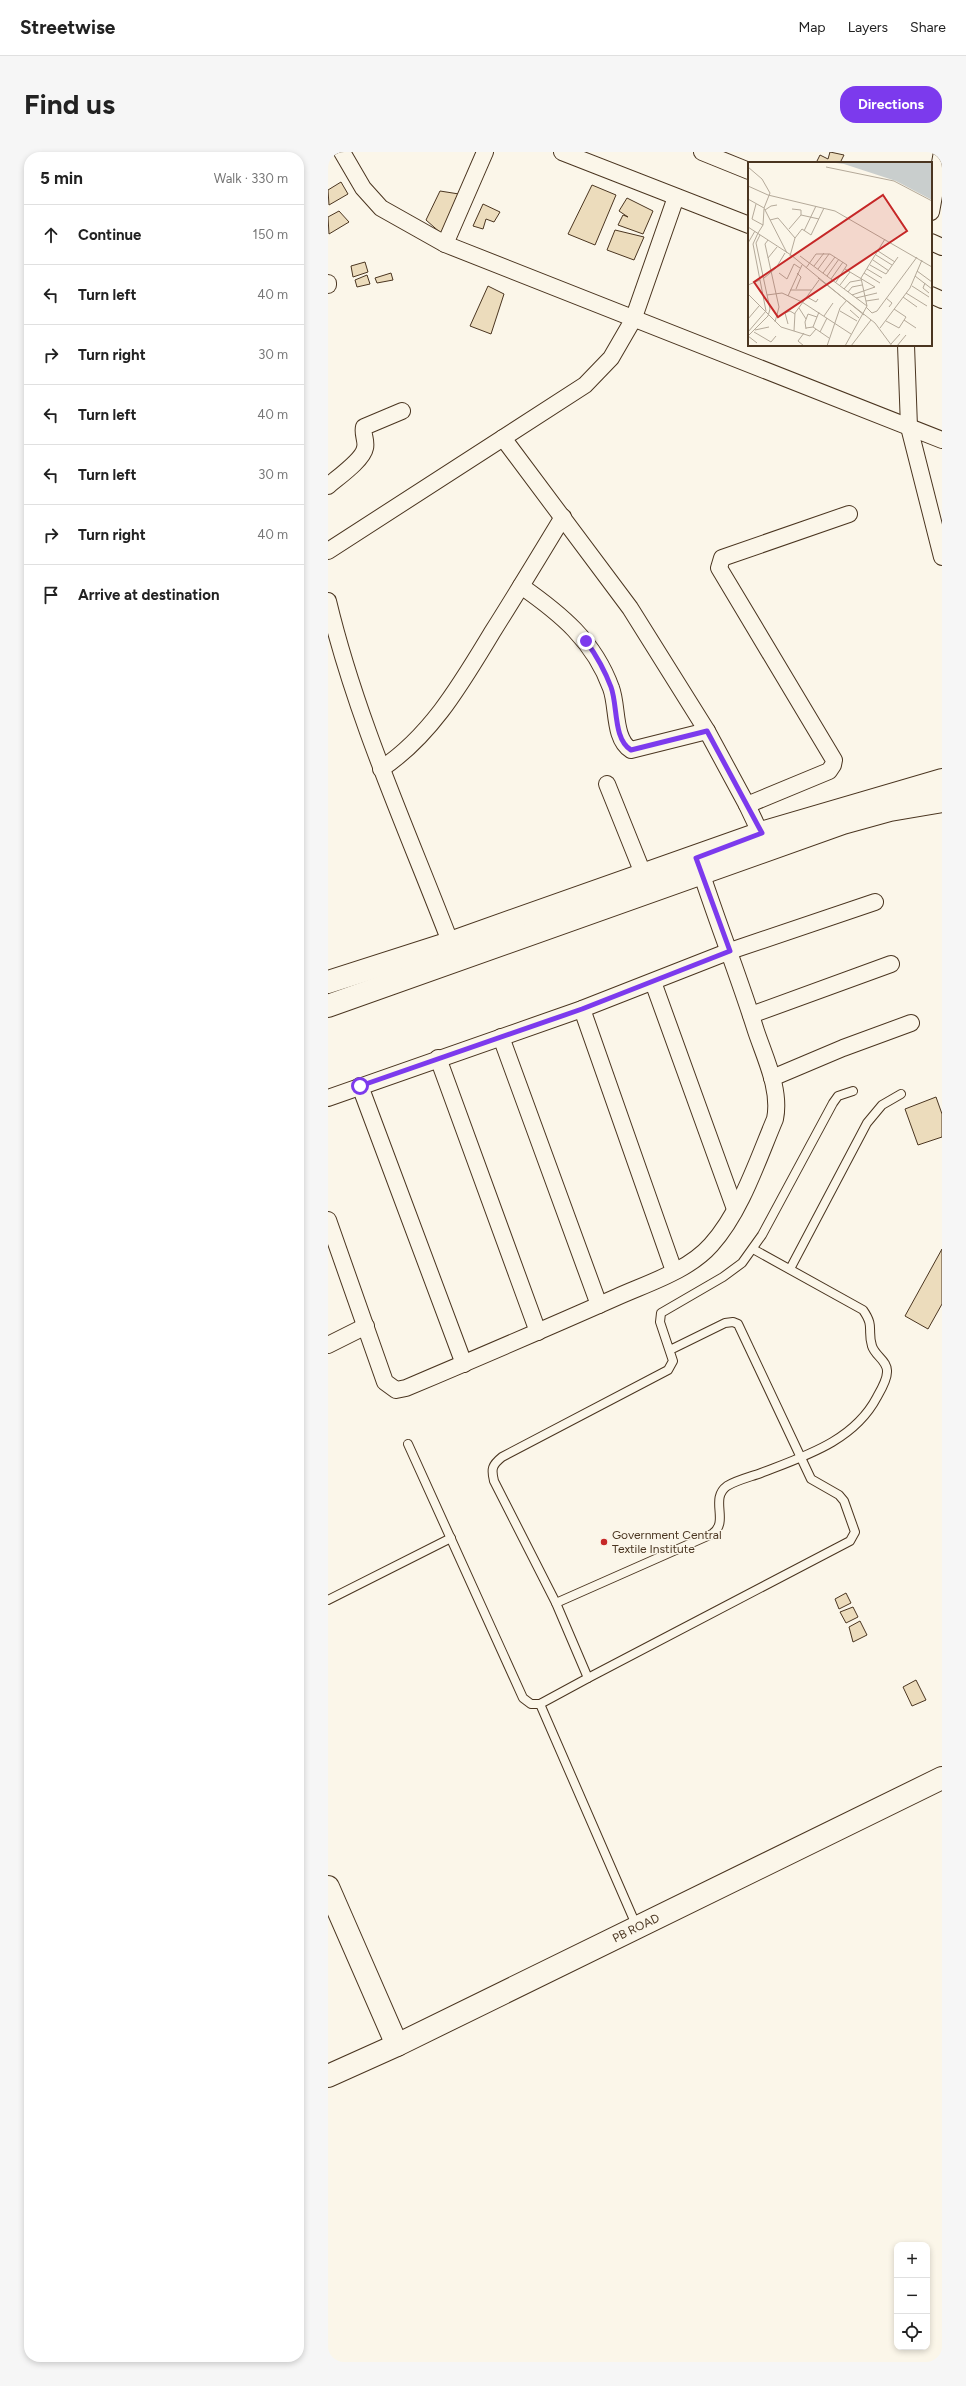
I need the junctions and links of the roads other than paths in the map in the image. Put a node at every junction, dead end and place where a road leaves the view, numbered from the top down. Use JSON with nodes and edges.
{"nodes":[{"id":1,"x":342,"y":152,"type":"edge"},
{"id":2,"x":485,"y":152,"type":"edge"},
{"id":3,"x":562,"y":152,"type":"edge"},
{"id":4,"x":702,"y":152,"type":"edge"},
{"id":5,"x":942,"y":152,"type":"edge"},
{"id":6,"x":748,"y":171,"type":"edge"},
{"id":7,"x":676,"y":197,"type":"junction"},
{"id":8,"x":932,"y":207,"type":"edge"},
{"id":9,"x":748,"y":225,"type":"edge"},
{"id":10,"x":932,"y":242,"type":"edge"},
{"id":11,"x":445,"y":244,"type":"junction"},
{"id":12,"x":942,"y":247,"type":"edge"},
{"id":13,"x":932,"y":295,"type":"edge"},
{"id":14,"x":942,"y":300,"type":"edge"},
{"id":15,"x":632,"y":320,"type":"junction"},
{"id":16,"x":906,"y":346,"type":"edge"},
{"id":17,"x":402,"y":411,"type":"dead end"},
{"id":18,"x":909,"y":427,"type":"junction"},
{"id":19,"x":502,"y":438,"type":"junction"},
{"id":20,"x":942,"y":440,"type":"edge"},
{"id":21,"x":328,"y":486,"type":"edge"},
{"id":22,"x":849,"y":514,"type":"dead end"},
{"id":23,"x":563,"y":517,"type":"junction"},
{"id":24,"x":328,"y":551,"type":"edge"},
{"id":25,"x":942,"y":557,"type":"edge"},
{"id":26,"x":521,"y":586,"type":"junction"},
{"id":27,"x":328,"y":600,"type":"edge"},
{"id":28,"x":334,"y":651,"type":"edge"},
{"id":29,"x":707,"y":731,"type":"junction"},
{"id":30,"x":381,"y":769,"type":"junction"},
{"id":31,"x":942,"y":780,"type":"edge"},
{"id":32,"x":607,"y":784,"type":"dead end"},
{"id":33,"x":942,"y":801,"type":"edge"},
{"id":34,"x":747,"y":805,"type":"junction"},
{"id":35,"x":765,"y":842,"type":"junction"},
{"id":36,"x":699,"y":866,"type":"junction"},
{"id":37,"x":644,"y":876,"type":"junction"},
{"id":38,"x":625,"y":892,"type":"junction"},
{"id":39,"x":876,"y":902,"type":"dead end"},
{"id":40,"x":730,"y":951,"type":"junction"},
{"id":41,"x":453,"y":952,"type":"junction"},
{"id":42,"x":892,"y":964,"type":"dead end"},
{"id":43,"x":335,"y":980,"type":"edge"},
{"id":44,"x":653,"y":982,"type":"junction"},
{"id":45,"x":348,"y":1000,"type":"junction"},
{"id":46,"x":328,"y":1006,"type":"edge"},
{"id":47,"x":582,"y":1009,"type":"junction"},
{"id":48,"x":751,"y":1015,"type":"junction"},
{"id":49,"x":911,"y":1023,"type":"dead end"},
{"id":50,"x":501,"y":1037,"type":"junction"},
{"id":51,"x":438,"y":1058,"type":"junction"},
{"id":52,"x":772,"y":1078,"type":"junction"},
{"id":53,"x":360,"y":1086,"type":"junction"},
{"id":54,"x":853,"y":1091,"type":"dead end"},
{"id":55,"x":901,"y":1094,"type":"dead end"},
{"id":56,"x":328,"y":1098,"type":"edge"},
{"id":57,"x":735,"y":1209,"type":"junction"},
{"id":58,"x":328,"y":1220,"type":"edge"},
{"id":59,"x":753,"y":1249,"type":"junction"},
{"id":60,"x":790,"y":1269,"type":"junction"},
{"id":61,"x":674,"y":1271,"type":"junction"},
{"id":62,"x":599,"y":1305,"type":"junction"},
{"id":63,"x":366,"y":1326,"type":"junction"},
{"id":64,"x":538,"y":1332,"type":"junction"},
{"id":65,"x":328,"y":1345,"type":"edge"},
{"id":66,"x":670,"y":1350,"type":"junction"},
{"id":67,"x":464,"y":1364,"type":"junction"},
{"id":68,"x":408,"y":1444,"type":"dead end"},
{"id":69,"x":800,"y":1458,"type":"junction"},
{"id":70,"x":451,"y":1538,"type":"junction"},
{"id":71,"x":328,"y":1600,"type":"edge"},
{"id":72,"x":556,"y":1604,"type":"junction"},
{"id":73,"x":588,"y":1678,"type":"junction"},
{"id":74,"x":540,"y":1704,"type":"junction"},
{"id":75,"x":942,"y":1778,"type":"edge"},
{"id":76,"x":328,"y":1887,"type":"edge"},
{"id":77,"x":637,"y":1928,"type":"junction"},
{"id":78,"x":397,"y":2045,"type":"junction"},
{"id":79,"x":328,"y":2076,"type":"edge"}],
"edges":[{"from":1,"to":11,"type":"street"},
{"from":2,"to":11,"type":"street"},
{"from":3,"to":7,"type":"street"},
{"from":4,"to":6,"type":"street"},
{"from":5,"to":8,"type":"street"},
{"from":7,"to":9,"type":"street"},
{"from":7,"to":15,"type":"street"},
{"from":10,"to":12,"type":"street"},
{"from":11,"to":15,"type":"street"},
{"from":13,"to":14,"type":"street"},
{"from":15,"to":18,"type":"street"},
{"from":15,"to":19,"type":"street"},
{"from":16,"to":18,"type":"street"},
{"from":17,"to":21,"type":"street"},
{"from":18,"to":20,"type":"street"},
{"from":18,"to":25,"type":"street"},
{"from":19,"to":23,"type":"street"},
{"from":19,"to":24,"type":"street"},
{"from":22,"to":34,"type":"street"},
{"from":23,"to":26,"type":"street"},
{"from":23,"to":29,"type":"street"},
{"from":26,"to":29,"type":"street"},
{"from":26,"to":30,"type":"street"},
{"from":27,"to":28,"type":"street"},
{"from":28,"to":30,"type":"street"},
{"from":29,"to":34,"type":"street"},
{"from":30,"to":41,"type":"street"},
{"from":31,"to":35,"type":"street"},
{"from":32,"to":37,"type":"street"},
{"from":33,"to":35,"type":"street"},
{"from":34,"to":35,"type":"street"},
{"from":35,"to":36,"type":"street"},
{"from":36,"to":37,"type":"street"},
{"from":36,"to":38,"type":"street"},
{"from":36,"to":40,"type":"street"},
{"from":37,"to":38,"type":"street"},
{"from":38,"to":41,"type":"street"},
{"from":39,"to":40,"type":"street"},
{"from":40,"to":44,"type":"street"},
{"from":40,"to":48,"type":"street"},
{"from":41,"to":43,"type":"street"},
{"from":41,"to":45,"type":"street"},
{"from":42,"to":48,"type":"street"},
{"from":43,"to":45,"type":"street"},
{"from":44,"to":47,"type":"street"},
{"from":44,"to":57,"type":"street"},
{"from":45,"to":46,"type":"street"},
{"from":47,"to":50,"type":"street"},
{"from":47,"to":61,"type":"street"},
{"from":48,"to":52,"type":"street"},
{"from":49,"to":52,"type":"street"},
{"from":50,"to":51,"type":"street"},
{"from":50,"to":62,"type":"street"},
{"from":51,"to":53,"type":"street"},
{"from":51,"to":64,"type":"street"},
{"from":52,"to":57,"type":"street"},
{"from":53,"to":56,"type":"street"},
{"from":53,"to":67,"type":"street"},
{"from":54,"to":59,"type":"lane"},
{"from":55,"to":60,"type":"lane"},
{"from":57,"to":61,"type":"street"},
{"from":58,"to":63,"type":"street"},
{"from":59,"to":60,"type":"lane"},
{"from":59,"to":66,"type":"lane"},
{"from":60,"to":69,"type":"lane"},
{"from":61,"to":62,"type":"street"},
{"from":62,"to":64,"type":"street"},
{"from":63,"to":65,"type":"street"},
{"from":63,"to":67,"type":"street"},
{"from":64,"to":67,"type":"street"},
{"from":66,"to":69,"type":"lane"},
{"from":66,"to":72,"type":"lane"},
{"from":68,"to":70,"type":"lane"},
{"from":69,"to":72,"type":"lane"},
{"from":69,"to":73,"type":"lane"},
{"from":70,"to":71,"type":"lane"},
{"from":70,"to":74,"type":"lane"},
{"from":72,"to":73,"type":"lane"},
{"from":73,"to":74,"type":"lane"},
{"from":74,"to":77,"type":"lane"},
{"from":75,"to":77,"type":"street","name":"PB ROAD"},
{"from":76,"to":78,"type":"street"},
{"from":77,"to":78,"type":"street","name":"PB ROAD"},
{"from":78,"to":79,"type":"street","name":"PB ROAD"}]}
